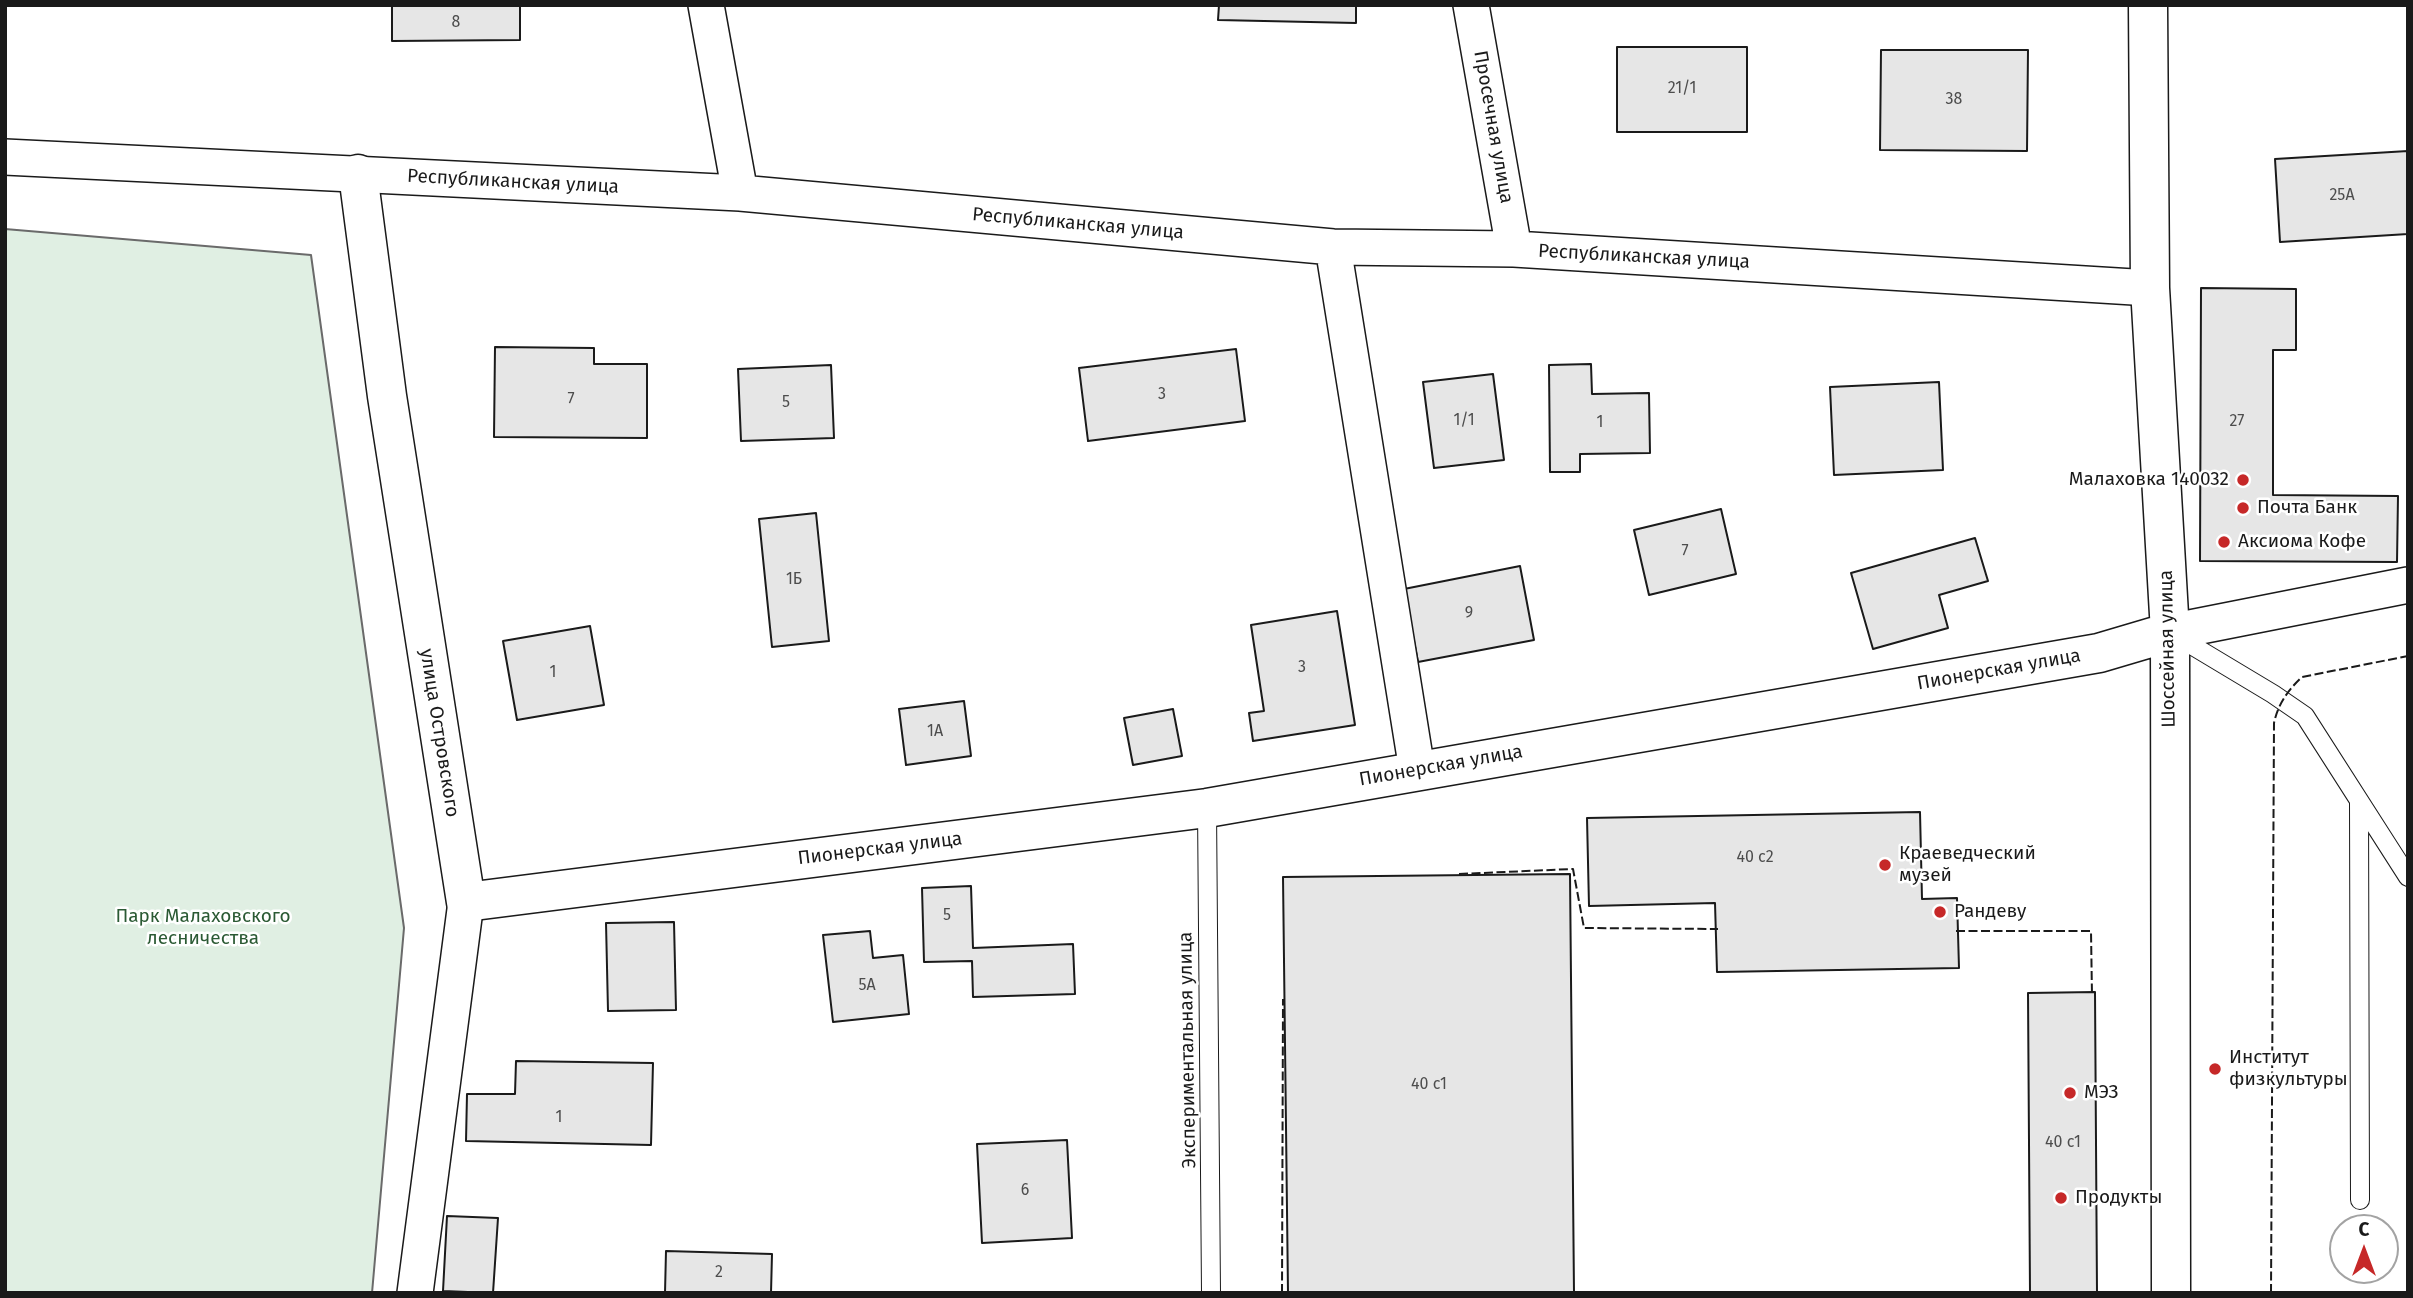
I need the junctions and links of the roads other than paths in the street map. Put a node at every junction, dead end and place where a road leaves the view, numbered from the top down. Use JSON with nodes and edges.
{"nodes":[{"id":1,"x":706,"y":5,"type":"edge"},
{"id":2,"x":1471,"y":5,"type":"edge"},
{"id":3,"x":2148,"y":5,"type":"edge"},
{"id":4,"x":5,"y":157,"type":"edge"},
{"id":5,"x":358,"y":174,"type":"junction"},
{"id":6,"x":740,"y":193,"type":"junction"},
{"id":7,"x":1333,"y":247,"type":"junction"},
{"id":8,"x":1514,"y":249,"type":"junction"},
{"id":9,"x":2151,"y":288,"type":"junction"},
{"id":10,"x":2408,"y":585,"type":"edge"},
{"id":11,"x":2170,"y":632,"type":"junction"},
{"id":12,"x":1417,"y":770,"type":"junction"},
{"id":13,"x":2358,"y":802,"type":"junction"},
{"id":14,"x":1207,"y":808,"type":"junction"},
{"id":15,"x":2408,"y":877,"type":"edge"},
{"id":16,"x":466,"y":902,"type":"junction"},
{"id":17,"x":2360,"y":1200,"type":"dead end"},
{"id":18,"x":415,"y":1293,"type":"edge"},
{"id":19,"x":1211,"y":1293,"type":"edge"},
{"id":20,"x":2171,"y":1293,"type":"edge"}],
"edges":[{"from":1,"to":6,"type":"street"},
{"from":2,"to":8,"type":"street","name":"Просечная улица"},
{"from":3,"to":9,"type":"street","name":"Шоссейная улица"},
{"from":4,"to":5,"type":"street","name":"Республиканская улица"},
{"from":5,"to":6,"type":"street","name":"Республиканская улица"},
{"from":5,"to":16,"type":"street","name":"улица Островского"},
{"from":6,"to":7,"type":"street","name":"Республиканская улица"},
{"from":7,"to":8,"type":"street","name":"Республиканская улица"},
{"from":7,"to":12,"type":"street"},
{"from":8,"to":9,"type":"street","name":"Республиканская улица"},
{"from":9,"to":11,"type":"street","name":"Шоссейная улица"},
{"from":10,"to":11,"type":"street","name":"Пионерская улица"},
{"from":11,"to":12,"type":"street","name":"Пионерская улица"},
{"from":11,"to":13,"type":"lane"},
{"from":11,"to":20,"type":"street","name":"Шоссейная улица"},
{"from":12,"to":14,"type":"street","name":"Пионерская улица"},
{"from":13,"to":15,"type":"lane"},
{"from":13,"to":17,"type":"lane"},
{"from":14,"to":16,"type":"street","name":"Пионерская улица"},
{"from":14,"to":19,"type":"lane","name":"Экспериментальная улица"},
{"from":16,"to":18,"type":"street","name":"улица Островского"}]}
